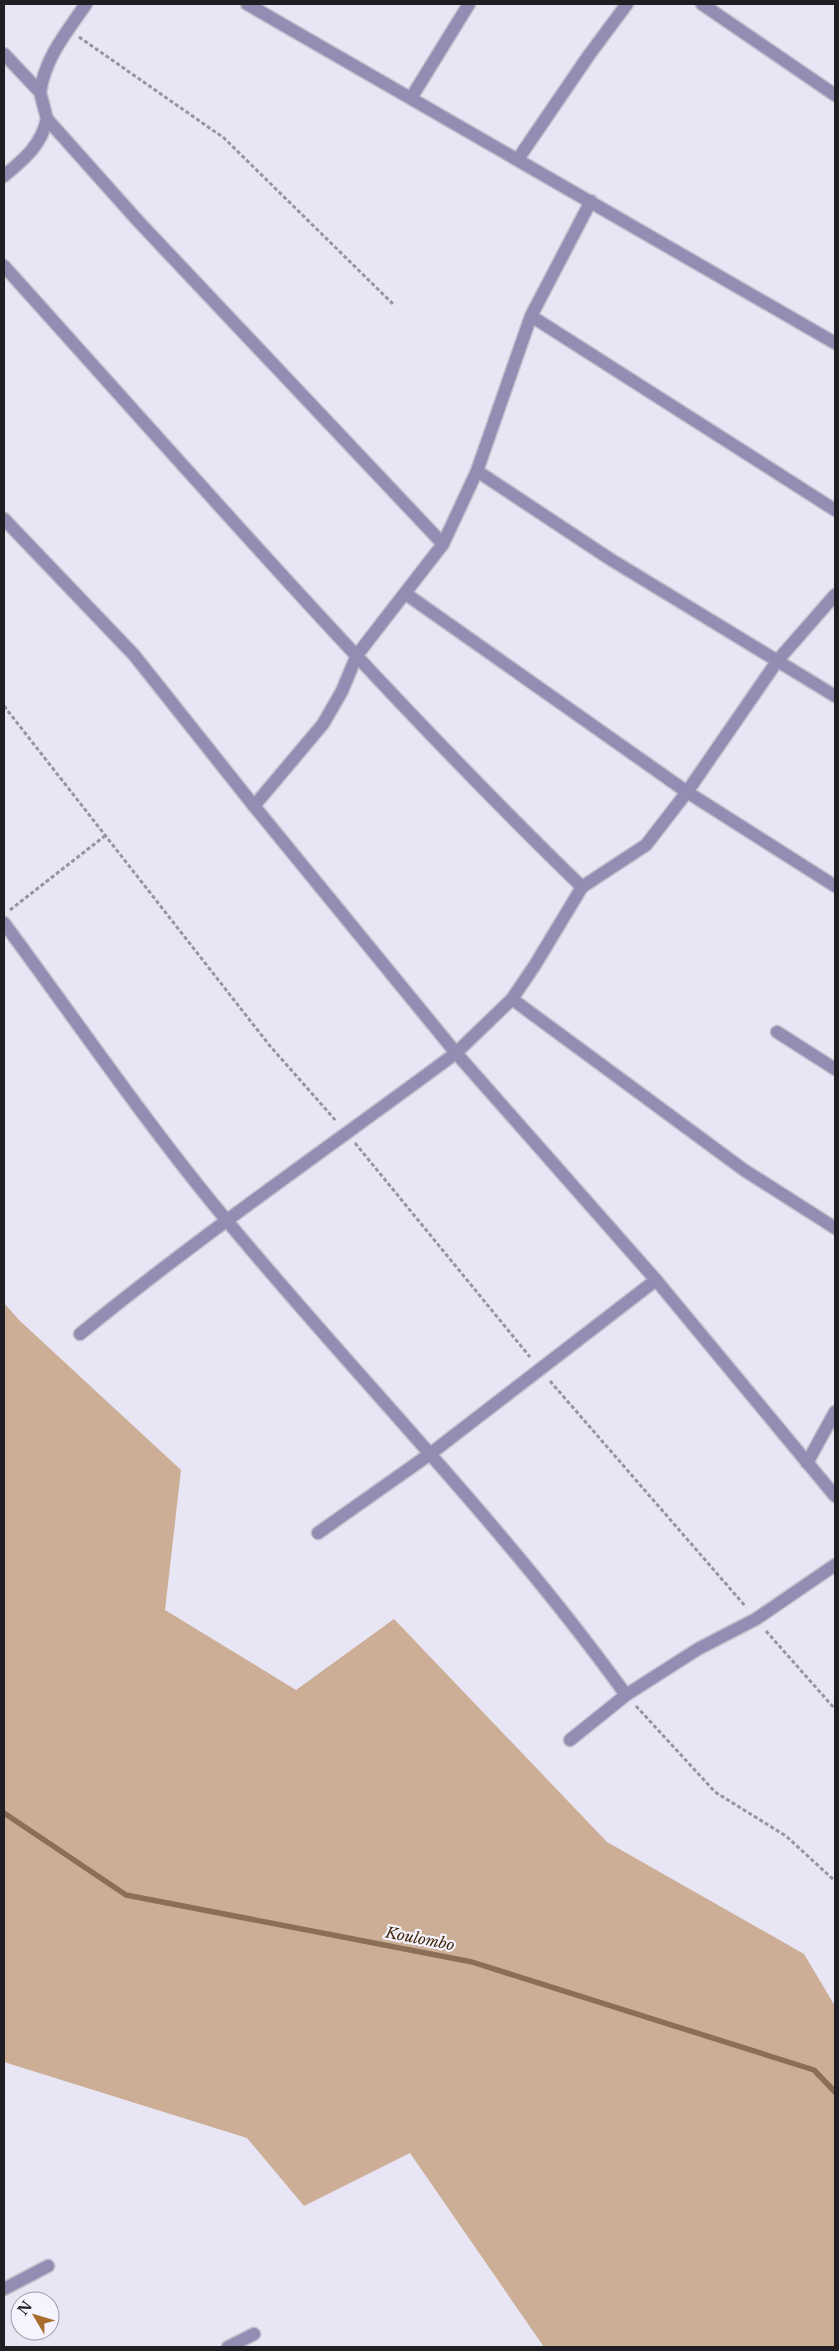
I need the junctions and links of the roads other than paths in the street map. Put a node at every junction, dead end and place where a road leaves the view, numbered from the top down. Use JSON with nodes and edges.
{"nodes":[{"id":1,"x":86,"y":4,"type":"edge"},
{"id":2,"x":248,"y":4,"type":"edge"},
{"id":3,"x":469,"y":4,"type":"edge"},
{"id":4,"x":627,"y":4,"type":"edge"},
{"id":5,"x":702,"y":4,"type":"edge"},
{"id":6,"x":4,"y":54,"type":"edge"},
{"id":7,"x":40,"y":92,"type":"junction"},
{"id":8,"x":835,"y":95,"type":"edge"},
{"id":9,"x":411,"y":98,"type":"junction"},
{"id":10,"x":47,"y":119,"type":"junction"},
{"id":11,"x":518,"y":159,"type":"junction"},
{"id":12,"x":4,"y":176,"type":"edge"},
{"id":13,"x":591,"y":201,"type":"junction"},
{"id":14,"x":4,"y":266,"type":"edge"},
{"id":15,"x":531,"y":316,"type":"junction"},
{"id":16,"x":835,"y":342,"type":"edge"},
{"id":17,"x":477,"y":471,"type":"junction"},
{"id":18,"x":835,"y":510,"type":"edge"},
{"id":19,"x":4,"y":519,"type":"edge"},
{"id":20,"x":443,"y":544,"type":"junction"},
{"id":21,"x":406,"y":594,"type":"junction"},
{"id":22,"x":835,"y":595,"type":"edge"},
{"id":23,"x":357,"y":655,"type":"junction"},
{"id":24,"x":778,"y":660,"type":"junction"},
{"id":25,"x":835,"y":696,"type":"edge"},
{"id":26,"x":687,"y":792,"type":"junction"},
{"id":27,"x":254,"y":806,"type":"junction"},
{"id":28,"x":835,"y":886,"type":"edge"},
{"id":29,"x":582,"y":887,"type":"junction"},
{"id":30,"x":4,"y":923,"type":"edge"},
{"id":31,"x":512,"y":999,"type":"junction"},
{"id":32,"x":777,"y":1032,"type":"dead end"},
{"id":33,"x":456,"y":1053,"type":"junction"},
{"id":34,"x":835,"y":1068,"type":"edge"},
{"id":35,"x":226,"y":1220,"type":"junction"},
{"id":36,"x":835,"y":1228,"type":"edge"},
{"id":37,"x":656,"y":1280,"type":"junction"},
{"id":38,"x":80,"y":1334,"type":"dead end"},
{"id":39,"x":835,"y":1412,"type":"edge"},
{"id":40,"x":430,"y":1454,"type":"junction"},
{"id":41,"x":807,"y":1463,"type":"junction"},
{"id":42,"x":835,"y":1496,"type":"edge"},
{"id":43,"x":318,"y":1533,"type":"dead end"},
{"id":44,"x":835,"y":1565,"type":"edge"},
{"id":45,"x":626,"y":1695,"type":"junction"},
{"id":46,"x":570,"y":1740,"type":"dead end"},
{"id":47,"x":48,"y":2266,"type":"dead end"},
{"id":48,"x":4,"y":2289,"type":"edge"},
{"id":49,"x":254,"y":2334,"type":"dead end"},
{"id":50,"x":228,"y":2347,"type":"edge"}],
"edges":[{"from":1,"to":7,"type":"street"},
{"from":2,"to":9,"type":"street"},
{"from":3,"to":9,"type":"street"},
{"from":4,"to":11,"type":"street"},
{"from":5,"to":8,"type":"street"},
{"from":6,"to":7,"type":"street"},
{"from":7,"to":10,"type":"street"},
{"from":9,"to":11,"type":"street"},
{"from":10,"to":12,"type":"street"},
{"from":10,"to":20,"type":"street"},
{"from":11,"to":13,"type":"street"},
{"from":13,"to":15,"type":"street"},
{"from":13,"to":16,"type":"street"},
{"from":14,"to":23,"type":"street"},
{"from":15,"to":17,"type":"street"},
{"from":15,"to":18,"type":"street"},
{"from":17,"to":20,"type":"street"},
{"from":17,"to":24,"type":"street"},
{"from":19,"to":27,"type":"street"},
{"from":20,"to":21,"type":"street"},
{"from":21,"to":23,"type":"street"},
{"from":21,"to":26,"type":"street"},
{"from":22,"to":24,"type":"street"},
{"from":23,"to":27,"type":"street"},
{"from":23,"to":29,"type":"street"},
{"from":24,"to":25,"type":"street"},
{"from":24,"to":26,"type":"street"},
{"from":26,"to":28,"type":"street"},
{"from":26,"to":29,"type":"street"},
{"from":27,"to":33,"type":"street"},
{"from":29,"to":31,"type":"street"},
{"from":30,"to":35,"type":"street"},
{"from":31,"to":33,"type":"street"},
{"from":31,"to":36,"type":"street"},
{"from":32,"to":34,"type":"street"},
{"from":33,"to":35,"type":"street"},
{"from":33,"to":37,"type":"street"},
{"from":35,"to":38,"type":"street"},
{"from":35,"to":40,"type":"street"},
{"from":37,"to":40,"type":"street"},
{"from":37,"to":41,"type":"street"},
{"from":39,"to":41,"type":"street"},
{"from":40,"to":43,"type":"street"},
{"from":40,"to":45,"type":"street"},
{"from":41,"to":42,"type":"street"},
{"from":44,"to":45,"type":"street"},
{"from":45,"to":46,"type":"street"},
{"from":47,"to":48,"type":"street"},
{"from":49,"to":50,"type":"street"}]}
